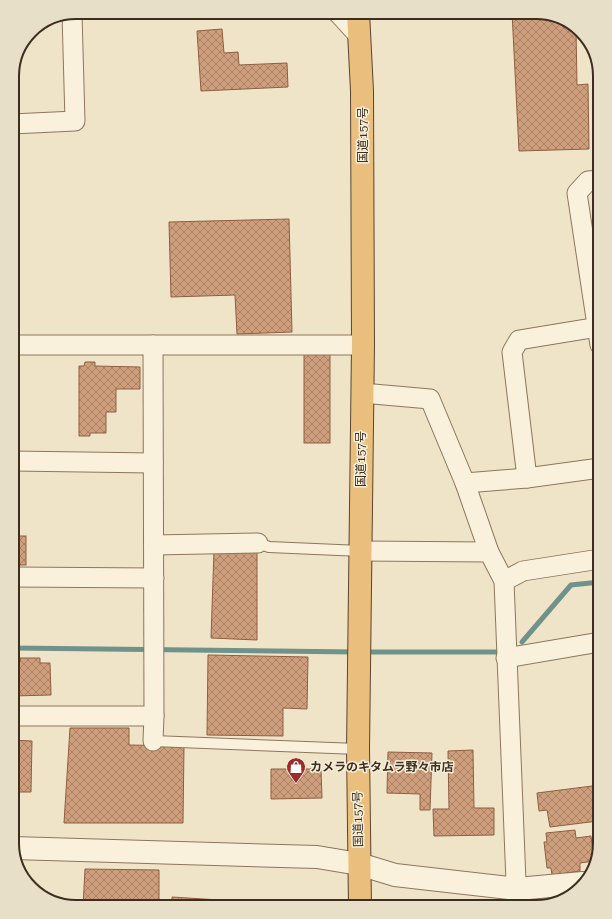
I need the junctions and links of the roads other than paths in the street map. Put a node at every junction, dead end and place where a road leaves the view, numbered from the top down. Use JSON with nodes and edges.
{"nodes":[{"id":1,"x":72,"y":19,"type":"edge"},
{"id":2,"x":343,"y":19,"type":"edge"},
{"id":3,"x":359,"y":19,"type":"edge"},
{"id":4,"x":360,"y":37,"type":"junction"},
{"id":5,"x":19,"y":124,"type":"edge"},
{"id":6,"x":593,"y":181,"type":"edge"},
{"id":7,"x":593,"y":297,"type":"edge"},
{"id":8,"x":593,"y":336,"type":"edge"},
{"id":9,"x":19,"y":345,"type":"edge"},
{"id":10,"x":153,"y":345,"type":"junction"},
{"id":11,"x":363,"y":345,"type":"junction"},
{"id":12,"x":362,"y":393,"type":"junction"},
{"id":13,"x":19,"y":461,"type":"edge"},
{"id":14,"x":154,"y":463,"type":"junction"},
{"id":15,"x":593,"y":469,"type":"edge"},
{"id":16,"x":527,"y":478,"type":"junction"},
{"id":17,"x":465,"y":484,"type":"junction"},
{"id":18,"x":258,"y":543,"type":"joint"},
{"id":19,"x":154,"y":545,"type":"junction"},
{"id":20,"x":361,"y":551,"type":"junction"},
{"id":21,"x":490,"y":552,"type":"junction"},
{"id":22,"x":593,"y":561,"type":"edge"},
{"id":23,"x":19,"y":577,"type":"edge"},
{"id":24,"x":154,"y":578,"type":"junction"},
{"id":25,"x":504,"y":581,"type":"junction"},
{"id":26,"x":593,"y":643,"type":"edge"},
{"id":27,"x":506,"y":658,"type":"junction"},
{"id":28,"x":19,"y":716,"type":"edge"},
{"id":29,"x":154,"y":716,"type":"junction"},
{"id":30,"x":153,"y":740,"type":"joint"},
{"id":31,"x":358,"y":749,"type":"junction"},
{"id":32,"x":19,"y":848,"type":"edge"},
{"id":33,"x":359,"y":864,"type":"junction"},
{"id":34,"x":574,"y":885,"type":"edge"},
{"id":35,"x":517,"y":898,"type":"edge"},
{"id":36,"x":360,"y":900,"type":"edge"}],
"edges":[{"from":1,"to":5,"type":"street"},
{"from":2,"to":4,"type":"street"},
{"from":3,"to":4,"type":"highway","name":"国道157号"},
{"from":4,"to":11,"type":"highway","name":"国道157号"},
{"from":6,"to":7,"type":"street"},
{"from":8,"to":16,"type":"street"},
{"from":9,"to":10,"type":"street"},
{"from":10,"to":11,"type":"street"},
{"from":10,"to":14,"type":"street"},
{"from":11,"to":12,"type":"highway","name":"国道157号"},
{"from":12,"to":17,"type":"street"},
{"from":12,"to":20,"type":"highway","name":"国道157号"},
{"from":13,"to":14,"type":"street"},
{"from":14,"to":19,"type":"street"},
{"from":15,"to":16,"type":"street"},
{"from":16,"to":17,"type":"street"},
{"from":17,"to":21,"type":"street"},
{"from":18,"to":19,"type":"street"},
{"from":18,"to":20,"type":"lane"},
{"from":19,"to":24,"type":"street"},
{"from":20,"to":21,"type":"street"},
{"from":20,"to":31,"type":"highway","name":"国道157号"},
{"from":21,"to":25,"type":"street"},
{"from":22,"to":25,"type":"street"},
{"from":23,"to":24,"type":"street"},
{"from":24,"to":29,"type":"street"},
{"from":25,"to":27,"type":"street"},
{"from":26,"to":27,"type":"street"},
{"from":27,"to":35,"type":"street"},
{"from":28,"to":29,"type":"street"},
{"from":29,"to":30,"type":"street"},
{"from":30,"to":31,"type":"lane"},
{"from":31,"to":33,"type":"highway","name":"国道157号"},
{"from":32,"to":33,"type":"street"},
{"from":33,"to":35,"type":"street"},
{"from":33,"to":36,"type":"highway","name":"国道157号"},
{"from":34,"to":35,"type":"street"}]}
